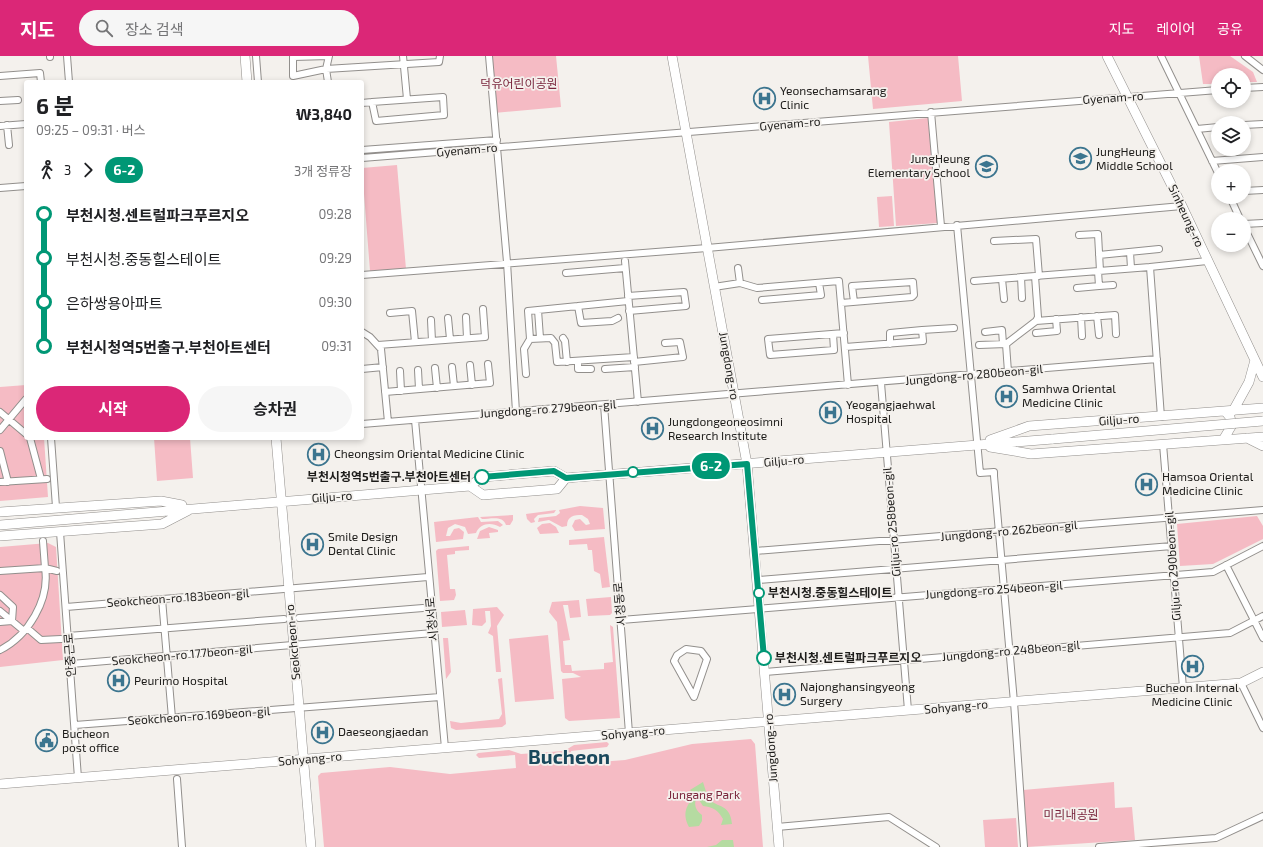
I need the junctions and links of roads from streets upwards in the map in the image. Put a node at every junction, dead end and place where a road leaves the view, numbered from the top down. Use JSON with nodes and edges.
{"nodes":[{"id":1,"x":67,"y":56,"type":"edge"},
{"id":2,"x":245,"y":56,"type":"edge"},
{"id":3,"x":256,"y":56,"type":"edge"},
{"id":4,"x":329,"y":56,"type":"edge"},
{"id":5,"x":403,"y":56,"type":"edge"},
{"id":6,"x":440,"y":56,"type":"edge"},
{"id":7,"x":489,"y":56,"type":"edge"},
{"id":8,"x":672,"y":56,"type":"edge"},
{"id":9,"x":1107,"y":56,"type":"edge"},
{"id":10,"x":1161,"y":56,"type":"edge"},
{"id":11,"x":1245,"y":56,"type":"edge"},
{"id":12,"x":405,"y":63,"type":"junction"},
{"id":13,"x":326,"y":69,"type":"junction"},
{"id":14,"x":1263,"y":70,"type":"edge"},
{"id":15,"x":26,"y":74,"type":"junction"},
{"id":16,"x":0,"y":76,"type":"edge"},
{"id":17,"x":26,"y":80,"type":"edge"},
{"id":18,"x":41,"y":80,"type":"edge"},
{"id":19,"x":69,"y":80,"type":"edge"},
{"id":20,"x":247,"y":80,"type":"edge"},
{"id":21,"x":258,"y":80,"type":"edge"},
{"id":22,"x":328,"y":80,"type":"edge"},
{"id":23,"x":1263,"y":87,"type":"edge"},
{"id":24,"x":1251,"y":88,"type":"edge"},
{"id":25,"x":1211,"y":91,"type":"edge"},
{"id":26,"x":1179,"y":93,"type":"junction"},
{"id":27,"x":1127,"y":96,"type":"junction"},
{"id":28,"x":407,"y":99,"type":"junction"},
{"id":29,"x":18,"y":100,"type":"dead end"},
{"id":30,"x":0,"y":101,"type":"edge"},
{"id":31,"x":372,"y":102,"type":"junction"},
{"id":32,"x":364,"y":103,"type":"edge"},
{"id":33,"x":930,"y":112,"type":"junction"},
{"id":34,"x":24,"y":124,"type":"edge"},
{"id":35,"x":1263,"y":124,"type":"edge"},
{"id":36,"x":7,"y":125,"type":"junction"},
{"id":37,"x":1251,"y":125,"type":"edge"},
{"id":38,"x":0,"y":126,"type":"edge"},
{"id":39,"x":1211,"y":128,"type":"edge"},
{"id":40,"x":1197,"y":129,"type":"junction"},
{"id":41,"x":686,"y":133,"type":"junction"},
{"id":42,"x":497,"y":140,"type":"junction"},
{"id":43,"x":9,"y":145,"type":"dead end"},
{"id":44,"x":497,"y":147,"type":"junction"},
{"id":45,"x":364,"y":150,"type":"edge"},
{"id":46,"x":1263,"y":157,"type":"edge"},
{"id":47,"x":364,"y":158,"type":"edge"},
{"id":48,"x":1212,"y":161,"type":"junction"},
{"id":49,"x":1214,"y":164,"type":"edge"},
{"id":50,"x":24,"y":186,"type":"edge"},
{"id":51,"x":0,"y":188,"type":"edge"},
{"id":52,"x":1263,"y":190,"type":"edge"},
{"id":53,"x":1251,"y":191,"type":"edge"},
{"id":54,"x":1182,"y":206,"type":"junction"},
{"id":55,"x":1263,"y":223,"type":"edge"},
{"id":56,"x":957,"y":225,"type":"junction"},
{"id":57,"x":1251,"y":225,"type":"edge"},
{"id":58,"x":941,"y":226,"type":"junction"},
{"id":59,"x":1079,"y":235,"type":"dead end"},
{"id":60,"x":994,"y":241,"type":"dead end"},
{"id":61,"x":1251,"y":241,"type":"edge"},
{"id":62,"x":707,"y":248,"type":"junction"},
{"id":63,"x":1159,"y":249,"type":"dead end"},
{"id":64,"x":1130,"y":252,"type":"junction"},
{"id":65,"x":1099,"y":255,"type":"junction"},
{"id":66,"x":507,"y":262,"type":"junction"},
{"id":67,"x":1207,"y":262,"type":"junction"},
{"id":68,"x":1263,"y":266,"type":"edge"},
{"id":69,"x":1150,"y":267,"type":"junction"},
{"id":70,"x":738,"y":268,"type":"dead end"},
{"id":71,"x":1132,"y":268,"type":"junction"},
{"id":72,"x":1099,"y":271,"type":"junction"},
{"id":73,"x":566,"y":273,"type":"dead end"},
{"id":74,"x":364,"y":275,"type":"edge"},
{"id":75,"x":1037,"y":276,"type":"junction"},
{"id":76,"x":1021,"y":277,"type":"junction"},
{"id":77,"x":1002,"y":279,"type":"junction"},
{"id":78,"x":974,"y":281,"type":"dead end"},
{"id":79,"x":819,"y":282,"type":"junction"},
{"id":80,"x":740,"y":283,"type":"junction"},
{"id":81,"x":1113,"y":285,"type":"dead end"},
{"id":82,"x":1099,"y":286,"type":"junction"},
{"id":83,"x":714,"y":287,"type":"junction"},
{"id":84,"x":1077,"y":288,"type":"dead end"},
{"id":85,"x":1022,"y":298,"type":"dead end"},
{"id":86,"x":628,"y":299,"type":"junction"},
{"id":87,"x":1004,"y":299,"type":"dead end"},
{"id":88,"x":762,"y":300,"type":"dead end"},
{"id":89,"x":854,"y":302,"type":"junction"},
{"id":90,"x":841,"y":303,"type":"junction"},
{"id":91,"x":578,"y":306,"type":"junction"},
{"id":92,"x":483,"y":309,"type":"dead end"},
{"id":93,"x":538,"y":310,"type":"junction"},
{"id":94,"x":629,"y":311,"type":"junction"},
{"id":95,"x":390,"y":313,"type":"dead end"},
{"id":96,"x":1097,"y":316,"type":"junction"},
{"id":97,"x":466,"y":317,"type":"dead end"},
{"id":98,"x":1081,"y":317,"type":"junction"},
{"id":99,"x":448,"y":318,"type":"dead end"},
{"id":100,"x":618,"y":318,"type":"dead end"},
{"id":101,"x":1056,"y":319,"type":"junction"},
{"id":102,"x":431,"y":320,"type":"dead end"},
{"id":103,"x":1036,"y":321,"type":"junction"},
{"id":104,"x":954,"y":328,"type":"dead end"},
{"id":105,"x":922,"y":330,"type":"junction"},
{"id":106,"x":985,"y":332,"type":"dead end"},
{"id":107,"x":364,"y":333,"type":"edge"},
{"id":108,"x":844,"y":333,"type":"junction"},
{"id":109,"x":1036,"y":333,"type":"dead end"},
{"id":110,"x":833,"y":334,"type":"junction"},
{"id":111,"x":1116,"y":334,"type":"dead end"},
{"id":112,"x":1099,"y":335,"type":"dead end"},
{"id":113,"x":1082,"y":336,"type":"dead end"},
{"id":114,"x":467,"y":338,"type":"junction"},
{"id":115,"x":540,"y":338,"type":"junction"},
{"id":116,"x":563,"y":338,"type":"dead end"},
{"id":117,"x":450,"y":339,"type":"junction"},
{"id":118,"x":530,"y":339,"type":"junction"},
{"id":119,"x":432,"y":341,"type":"junction"},
{"id":120,"x":414,"y":342,"type":"junction"},
{"id":121,"x":665,"y":343,"type":"dead end"},
{"id":122,"x":890,"y":344,"type":"junction"},
{"id":123,"x":1004,"y":344,"type":"junction"},
{"id":124,"x":378,"y":345,"type":"junction"},
{"id":125,"x":979,"y":345,"type":"dead end"},
{"id":126,"x":845,"y":347,"type":"junction"},
{"id":127,"x":1157,"y":360,"type":"junction"},
{"id":128,"x":1255,"y":360,"type":"junction"},
{"id":129,"x":578,"y":361,"type":"junction"},
{"id":130,"x":566,"y":362,"type":"junction"},
{"id":131,"x":634,"y":362,"type":"junction"},
{"id":132,"x":488,"y":364,"type":"dead end"},
{"id":133,"x":470,"y":365,"type":"dead end"},
{"id":134,"x":1263,"y":366,"type":"edge"},
{"id":135,"x":383,"y":367,"type":"junction"},
{"id":136,"x":452,"y":367,"type":"dead end"},
{"id":137,"x":435,"y":368,"type":"dead end"},
{"id":138,"x":364,"y":369,"type":"edge"},
{"id":139,"x":591,"y":369,"type":"dead end"},
{"id":140,"x":418,"y":370,"type":"dead end"},
{"id":141,"x":605,"y":370,"type":"dead end"},
{"id":142,"x":400,"y":371,"type":"dead end"},
{"id":143,"x":1008,"y":372,"type":"junction"},
{"id":144,"x":526,"y":374,"type":"dead end"},
{"id":145,"x":971,"y":375,"type":"junction"},
{"id":146,"x":1263,"y":377,"type":"edge"},
{"id":147,"x":881,"y":383,"type":"junction"},
{"id":148,"x":472,"y":385,"type":"junction"},
{"id":149,"x":848,"y":385,"type":"junction"},
{"id":150,"x":454,"y":386,"type":"junction"},
{"id":151,"x":437,"y":388,"type":"junction"},
{"id":152,"x":420,"y":389,"type":"junction"},
{"id":153,"x":401,"y":391,"type":"junction"},
{"id":154,"x":385,"y":392,"type":"junction"},
{"id":155,"x":734,"y":395,"type":"junction"},
{"id":156,"x":24,"y":402,"type":"edge"},
{"id":157,"x":638,"y":402,"type":"junction"},
{"id":158,"x":604,"y":405,"type":"junction"},
{"id":159,"x":1263,"y":408,"type":"edge"},
{"id":160,"x":1229,"y":411,"type":"junction"},
{"id":161,"x":0,"y":412,"type":"edge"},
{"id":162,"x":516,"y":412,"type":"junction"},
{"id":163,"x":1161,"y":416,"type":"junction"},
{"id":164,"x":9,"y":419,"type":"junction"},
{"id":165,"x":415,"y":420,"type":"junction"},
{"id":166,"x":388,"y":422,"type":"junction"},
{"id":167,"x":1263,"y":422,"type":"edge"},
{"id":168,"x":364,"y":424,"type":"edge"},
{"id":169,"x":0,"y":430,"type":"edge"},
{"id":170,"x":24,"y":432,"type":"edge"},
{"id":171,"x":1263,"y":437,"type":"edge"},
{"id":172,"x":1247,"y":438,"type":"junction"},
{"id":173,"x":31,"y":440,"type":"edge"},
{"id":174,"x":51,"y":440,"type":"edge"},
{"id":175,"x":276,"y":440,"type":"edge"},
{"id":176,"x":1223,"y":440,"type":"junction"},
{"id":177,"x":1163,"y":444,"type":"junction"},
{"id":178,"x":977,"y":445,"type":"junction"},
{"id":179,"x":1263,"y":446,"type":"edge"},
{"id":180,"x":0,"y":451,"type":"edge"},
{"id":181,"x":886,"y":452,"type":"junction"},
{"id":182,"x":747,"y":464,"type":"junction"},
{"id":183,"x":609,"y":474,"type":"junction"},
{"id":184,"x":566,"y":478,"type":"junction"},
{"id":185,"x":0,"y":482,"type":"edge"},
{"id":186,"x":8,"y":482,"type":"junction"},
{"id":187,"x":470,"y":486,"type":"junction"},
{"id":188,"x":420,"y":490,"type":"junction"},
{"id":189,"x":281,"y":501,"type":"junction"},
{"id":190,"x":56,"y":507,"type":"junction"},
{"id":191,"x":193,"y":508,"type":"junction"},
{"id":192,"x":1263,"y":510,"type":"edge"},
{"id":193,"x":0,"y":512,"type":"edge"},
{"id":194,"x":1170,"y":517,"type":"junction"},
{"id":195,"x":0,"y":525,"type":"edge"},
{"id":196,"x":1000,"y":531,"type":"junction"},
{"id":197,"x":60,"y":532,"type":"junction"},
{"id":198,"x":0,"y":536,"type":"edge"},
{"id":199,"x":43,"y":541,"type":"dead end"},
{"id":200,"x":894,"y":541,"type":"junction"},
{"id":201,"x":1172,"y":546,"type":"junction"},
{"id":202,"x":1263,"y":546,"type":"edge"},
{"id":203,"x":756,"y":551,"type":"junction"},
{"id":204,"x":1002,"y":560,"type":"junction"},
{"id":205,"x":1226,"y":565,"type":"junction"},
{"id":206,"x":45,"y":568,"type":"junction"},
{"id":207,"x":896,"y":569,"type":"junction"},
{"id":208,"x":0,"y":571,"type":"edge"},
{"id":209,"x":57,"y":571,"type":"dead end"},
{"id":210,"x":1174,"y":576,"type":"junction"},
{"id":211,"x":428,"y":578,"type":"junction"},
{"id":212,"x":758,"y":580,"type":"junction"},
{"id":213,"x":289,"y":589,"type":"junction"},
{"id":214,"x":1005,"y":589,"type":"junction"},
{"id":215,"x":0,"y":595,"type":"edge"},
{"id":216,"x":898,"y":597,"type":"junction"},
{"id":217,"x":162,"y":599,"type":"junction"},
{"id":218,"x":66,"y":607,"type":"junction"},
{"id":219,"x":423,"y":608,"type":"dead end"},
{"id":220,"x":760,"y":608,"type":"junction"},
{"id":221,"x":0,"y":611,"type":"edge"},
{"id":222,"x":1263,"y":616,"type":"edge"},
{"id":223,"x":299,"y":618,"type":"dead end"},
{"id":224,"x":284,"y":619,"type":"dead end"},
{"id":225,"x":621,"y":620,"type":"junction"},
{"id":226,"x":1254,"y":620,"type":"junction"},
{"id":227,"x":12,"y":621,"type":"junction"},
{"id":228,"x":0,"y":622,"type":"edge"},
{"id":229,"x":164,"y":628,"type":"junction"},
{"id":230,"x":25,"y":630,"type":"junction"},
{"id":231,"x":433,"y":634,"type":"junction"},
{"id":232,"x":68,"y":636,"type":"junction"},
{"id":233,"x":1179,"y":637,"type":"junction"},
{"id":234,"x":1263,"y":638,"type":"edge"},
{"id":235,"x":62,"y":639,"type":"dead end"},
{"id":236,"x":294,"y":646,"type":"junction"},
{"id":237,"x":0,"y":650,"type":"edge"},
{"id":238,"x":1010,"y":652,"type":"junction"},
{"id":239,"x":167,"y":656,"type":"junction"},
{"id":240,"x":674,"y":661,"type":"joint"},
{"id":241,"x":904,"y":661,"type":"junction"},
{"id":242,"x":71,"y":664,"type":"junction"},
{"id":243,"x":765,"y":672,"type":"junction"},
{"id":244,"x":1263,"y":672,"type":"edge"},
{"id":245,"x":1241,"y":683,"type":"junction"},
{"id":246,"x":1183,"y":688,"type":"junction"},
{"id":247,"x":440,"y":697,"type":"junction"},
{"id":248,"x":1014,"y":702,"type":"junction"},
{"id":249,"x":299,"y":708,"type":"junction"},
{"id":250,"x":908,"y":710,"type":"junction"},
{"id":251,"x":172,"y":718,"type":"junction"},
{"id":252,"x":769,"y":722,"type":"junction"},
{"id":253,"x":75,"y":725,"type":"junction"},
{"id":254,"x":1263,"y":728,"type":"edge"},
{"id":255,"x":629,"y":733,"type":"junction"},
{"id":256,"x":445,"y":748,"type":"junction"},
{"id":257,"x":303,"y":760,"type":"junction"},
{"id":258,"x":78,"y":778,"type":"junction"},
{"id":259,"x":177,"y":779,"type":"dead end"},
{"id":260,"x":0,"y":784,"type":"edge"},
{"id":261,"x":1263,"y":816,"type":"edge"},
{"id":262,"x":777,"y":827,"type":"junction"},
{"id":263,"x":182,"y":847,"type":"edge"},
{"id":264,"x":310,"y":847,"type":"edge"},
{"id":265,"x":779,"y":847,"type":"edge"},
{"id":266,"x":936,"y":847,"type":"edge"},
{"id":267,"x":1024,"y":847,"type":"edge"},
{"id":268,"x":1099,"y":847,"type":"edge"}],
"edges":[{"from":1,"to":19,"type":"street"},
{"from":2,"to":20,"type":"street"},
{"from":3,"to":21,"type":"street"},
{"from":4,"to":13,"type":"street"},
{"from":4,"to":13,"type":"street"},
{"from":5,"to":12,"type":"street"},
{"from":6,"to":12,"type":"street"},
{"from":7,"to":42,"type":"street"},
{"from":8,"to":41,"type":"street","name":"Jungdong-ro"},
{"from":9,"to":27,"type":"street","name":"Sinheung-ro"},
{"from":10,"to":26,"type":"street"},
{"from":11,"to":14,"type":"street"},
{"from":12,"to":13,"type":"street"},
{"from":12,"to":28,"type":"street"},
{"from":13,"to":22,"type":"street"},
{"from":15,"to":16,"type":"street"},
{"from":15,"to":17,"type":"street"},
{"from":15,"to":18,"type":"street"},
{"from":23,"to":24,"type":"street"},
{"from":25,"to":26,"type":"street","name":"Gyenam-ro"},
{"from":26,"to":27,"type":"street","name":"Gyenam-ro"},
{"from":26,"to":40,"type":"street"},
{"from":27,"to":33,"type":"street","name":"Gyenam-ro"},
{"from":27,"to":54,"type":"street","name":"Sinheung-ro"},
{"from":28,"to":31,"type":"street"},
{"from":28,"to":31,"type":"street"},
{"from":29,"to":30,"type":"street"},
{"from":31,"to":32,"type":"street"},
{"from":33,"to":41,"type":"street","name":"Gyenam-ro"},
{"from":33,"to":58,"type":"street"},
{"from":34,"to":36,"type":"street"},
{"from":35,"to":37,"type":"street"},
{"from":36,"to":38,"type":"street"},
{"from":36,"to":43,"type":"street"},
{"from":39,"to":40,"type":"street"},
{"from":40,"to":48,"type":"street"},
{"from":41,"to":44,"type":"street","name":"Gyenam-ro"},
{"from":41,"to":62,"type":"street","name":"Jungdong-ro"},
{"from":42,"to":44,"type":"street"},
{"from":42,"to":45,"type":"street"},
{"from":44,"to":47,"type":"street","name":"Gyenam-ro"},
{"from":44,"to":66,"type":"street"},
{"from":46,"to":48,"type":"street"},
{"from":48,"to":49,"type":"street"},
{"from":50,"to":51,"type":"street"},
{"from":52,"to":53,"type":"street"},
{"from":54,"to":56,"type":"street"},
{"from":54,"to":67,"type":"street","name":"Sinheung-ro"},
{"from":55,"to":57,"type":"street"},
{"from":56,"to":58,"type":"street"},
{"from":56,"to":145,"type":"street"},
{"from":58,"to":62,"type":"street"},
{"from":59,"to":65,"type":"street"},
{"from":60,"to":75,"type":"street"},
{"from":61,"to":68,"type":"street"},
{"from":62,"to":66,"type":"street"},
{"from":62,"to":83,"type":"street","name":"Jungdong-ro"},
{"from":63,"to":64,"type":"street"},
{"from":64,"to":65,"type":"street"},
{"from":64,"to":71,"type":"street"},
{"from":65,"to":72,"type":"street"},
{"from":66,"to":74,"type":"street"},
{"from":66,"to":162,"type":"street"},
{"from":67,"to":69,"type":"street"},
{"from":67,"to":128,"type":"street","name":"Sinheung-ro"},
{"from":69,"to":71,"type":"street"},
{"from":69,"to":127,"type":"street"},
{"from":70,"to":80,"type":"street"},
{"from":71,"to":72,"type":"street"},
{"from":72,"to":75,"type":"street"},
{"from":72,"to":82,"type":"street"},
{"from":73,"to":86,"type":"street"},
{"from":75,"to":76,"type":"street"},
{"from":75,"to":103,"type":"street"},
{"from":76,"to":77,"type":"street"},
{"from":76,"to":85,"type":"street"},
{"from":77,"to":78,"type":"street"},
{"from":77,"to":87,"type":"street"},
{"from":79,"to":80,"type":"street"},
{"from":79,"to":88,"type":"street"},
{"from":79,"to":90,"type":"street"},
{"from":80,"to":83,"type":"street"},
{"from":81,"to":82,"type":"street"},
{"from":82,"to":84,"type":"street"},
{"from":83,"to":155,"type":"street","name":"Jungdong-ro"},
{"from":86,"to":91,"type":"street"},
{"from":86,"to":94,"type":"street"},
{"from":86,"to":94,"type":"street"},
{"from":89,"to":89,"type":"street"},
{"from":89,"to":90,"type":"street"},
{"from":90,"to":108,"type":"street"},
{"from":91,"to":93,"type":"street"},
{"from":91,"to":100,"type":"street"},
{"from":92,"to":114,"type":"street"},
{"from":93,"to":115,"type":"street"},
{"from":93,"to":118,"type":"street"},
{"from":94,"to":131,"type":"street"},
{"from":95,"to":120,"type":"street"},
{"from":96,"to":98,"type":"street"},
{"from":96,"to":111,"type":"street"},
{"from":96,"to":112,"type":"street"},
{"from":97,"to":114,"type":"street"},
{"from":98,"to":101,"type":"street"},
{"from":98,"to":113,"type":"street"},
{"from":99,"to":117,"type":"street"},
{"from":101,"to":103,"type":"street"},
{"from":101,"to":109,"type":"street"},
{"from":102,"to":119,"type":"street"},
{"from":103,"to":123,"type":"street"},
{"from":104,"to":105,"type":"street"},
{"from":105,"to":122,"type":"street"},
{"from":105,"to":122,"type":"street"},
{"from":106,"to":123,"type":"street"},
{"from":107,"to":124,"type":"street"},
{"from":108,"to":110,"type":"street"},
{"from":108,"to":126,"type":"street"},
{"from":110,"to":110,"type":"street"},
{"from":114,"to":117,"type":"street"},
{"from":115,"to":118,"type":"street"},
{"from":115,"to":130,"type":"street"},
{"from":116,"to":130,"type":"street"},
{"from":117,"to":119,"type":"street"},
{"from":118,"to":144,"type":"street"},
{"from":119,"to":120,"type":"street"},
{"from":120,"to":124,"type":"street"},
{"from":121,"to":131,"type":"street"},
{"from":122,"to":126,"type":"street"},
{"from":123,"to":125,"type":"street"},
{"from":123,"to":143,"type":"street"},
{"from":124,"to":135,"type":"street"},
{"from":126,"to":149,"type":"street"},
{"from":127,"to":143,"type":"street","name":"Jungdong-ro 280beon-gil"},
{"from":127,"to":163,"type":"street"},
{"from":128,"to":134,"type":"street"},
{"from":128,"to":146,"type":"street","name":"Sinheung-ro"},
{"from":128,"to":160,"type":"street"},
{"from":129,"to":130,"type":"street"},
{"from":129,"to":131,"type":"street"},
{"from":129,"to":139,"type":"street"},
{"from":131,"to":141,"type":"street"},
{"from":131,"to":157,"type":"street"},
{"from":132,"to":148,"type":"street"},
{"from":133,"to":148,"type":"street"},
{"from":135,"to":138,"type":"street"},
{"from":135,"to":154,"type":"street"},
{"from":136,"to":150,"type":"street"},
{"from":137,"to":151,"type":"street"},
{"from":140,"to":152,"type":"street"},
{"from":142,"to":153,"type":"street"},
{"from":143,"to":145,"type":"street","name":"Jungdong-ro 280beon-gil"},
{"from":145,"to":147,"type":"street","name":"Jungdong-ro 280beon-gil"},
{"from":145,"to":178,"type":"street"},
{"from":147,"to":149,"type":"street","name":"Jungdong-ro 280beon-gil"},
{"from":147,"to":181,"type":"street","name":"Gilju-ro 258beon-gil"},
{"from":148,"to":150,"type":"street"},
{"from":149,"to":155,"type":"street","name":"Jungdong-ro 280beon-gil"},
{"from":150,"to":151,"type":"street"},
{"from":151,"to":152,"type":"street"},
{"from":152,"to":153,"type":"street"},
{"from":153,"to":154,"type":"street"},
{"from":154,"to":166,"type":"street"},
{"from":155,"to":157,"type":"street","name":"Jungdong-ro 279beon-gil"},
{"from":155,"to":182,"type":"street","name":"Jungdong-ro"},
{"from":156,"to":164,"type":"street"},
{"from":157,"to":158,"type":"street","name":"Jungdong-ro 279beon-gil"},
{"from":158,"to":162,"type":"street","name":"Jungdong-ro 279beon-gil"},
{"from":158,"to":183,"type":"street","name":"시청동로"},
{"from":159,"to":160,"type":"street","name":"Gilju-ro"},
{"from":160,"to":163,"type":"street","name":"Gilju-ro"},
{"from":160,"to":176,"type":"street"},
{"from":161,"to":164,"type":"street"},
{"from":162,"to":165,"type":"street","name":"Jungdong-ro 279beon-gil"},
{"from":163,"to":178,"type":"street","name":"Gilju-ro"},
{"from":164,"to":169,"type":"street"},
{"from":164,"to":170,"type":"street"},
{"from":165,"to":166,"type":"street","name":"Jungdong-ro 279beon-gil"},
{"from":165,"to":188,"type":"street","name":"시청서로"},
{"from":166,"to":168,"type":"street","name":"Jungdong-ro 279beon-gil"},
{"from":167,"to":178,"type":"street","name":"Gilju-ro","bridge":true},
{"from":171,"to":172,"type":"street","name":"Gilju-ro"},
{"from":172,"to":176,"type":"street","name":"Gilju-ro"},
{"from":172,"to":179,"type":"street"},
{"from":173,"to":186,"type":"street"},
{"from":174,"to":190,"type":"street"},
{"from":175,"to":189,"type":"street","name":"Seokcheon-ro"},
{"from":176,"to":177,"type":"street","name":"Gilju-ro"},
{"from":177,"to":178,"type":"street","name":"Gilju-ro"},
{"from":177,"to":194,"type":"street","name":"Gilju-ro 290beon-gil"},
{"from":178,"to":181,"type":"street","name":"Gilju-ro"},
{"from":178,"to":196,"type":"street"},
{"from":180,"to":186,"type":"street"},
{"from":181,"to":182,"type":"street","name":"Gilju-ro"},
{"from":181,"to":200,"type":"street","name":"Gilju-ro 258beon-gil"},
{"from":182,"to":183,"type":"street","name":"Gilju-ro"},
{"from":182,"to":203,"type":"street","name":"Jungdong-ro"},
{"from":183,"to":184,"type":"street","name":"Gilju-ro"},
{"from":183,"to":225,"type":"street","name":"시청동로"},
{"from":184,"to":187,"type":"street","name":"Gilju-ro"},
{"from":184,"to":187,"type":"street"},
{"from":185,"to":186,"type":"street"},
{"from":187,"to":188,"type":"street","name":"Gilju-ro"},
{"from":188,"to":189,"type":"street","name":"Gilju-ro"},
{"from":188,"to":211,"type":"street","name":"시청서로"},
{"from":189,"to":191,"type":"street","name":"Gilju-ro"},
{"from":189,"to":213,"type":"street","name":"Seokcheon-ro"},
{"from":190,"to":191,"type":"street","name":"Gilju-ro"},
{"from":190,"to":193,"type":"street","name":"Gilju-ro"},
{"from":191,"to":195,"type":"street","name":"Gilju-ro"},
{"from":191,"to":197,"type":"street","name":"Gilju-ro"},
{"from":192,"to":194,"type":"street","name":"Jungdong-ro 262beon-gil"},
{"from":194,"to":196,"type":"street","name":"Jungdong-ro 262beon-gil"},
{"from":194,"to":201,"type":"street","name":"Gilju-ro 290beon-gil"},
{"from":196,"to":200,"type":"street","name":"Jungdong-ro 262beon-gil"},
{"from":196,"to":204,"type":"street"},
{"from":197,"to":198,"type":"street","name":"Gilju-ro"},
{"from":197,"to":218,"type":"street","name":"안중근로"},
{"from":199,"to":206,"type":"street"},
{"from":200,"to":203,"type":"street","name":"Jungdong-ro 262beon-gil"},
{"from":200,"to":207,"type":"street","name":"Gilju-ro 258beon-gil"},
{"from":201,"to":204,"type":"street"},
{"from":201,"to":210,"type":"street","name":"Gilju-ro 290beon-gil"},
{"from":202,"to":205,"type":"street","name":"Jungdong-ro 254beon-gil"},
{"from":203,"to":212,"type":"street","name":"Jungdong-ro"},
{"from":204,"to":207,"type":"street"},
{"from":204,"to":214,"type":"street"},
{"from":205,"to":210,"type":"street","name":"Jungdong-ro 254beon-gil"},
{"from":205,"to":226,"type":"street"},
{"from":206,"to":208,"type":"street"},
{"from":206,"to":209,"type":"street"},
{"from":206,"to":230,"type":"street"},
{"from":207,"to":212,"type":"street"},
{"from":207,"to":216,"type":"street","name":"Gilju-ro 258beon-gil"},
{"from":210,"to":214,"type":"street","name":"Jungdong-ro 254beon-gil"},
{"from":210,"to":233,"type":"street","name":"Gilju-ro 290beon-gil"},
{"from":211,"to":213,"type":"street","name":"Seokcheon-ro 183beon-gil"},
{"from":211,"to":231,"type":"street","name":"시청서로"},
{"from":212,"to":220,"type":"street","name":"Jungdong-ro"},
{"from":213,"to":217,"type":"street","name":"Seokcheon-ro 183beon-gil"},
{"from":213,"to":236,"type":"street","name":"Seokcheon-ro"},
{"from":214,"to":216,"type":"street","name":"Jungdong-ro 254beon-gil"},
{"from":214,"to":238,"type":"street"},
{"from":215,"to":227,"type":"street"},
{"from":216,"to":220,"type":"street","name":"Jungdong-ro 254beon-gil"},
{"from":216,"to":241,"type":"street","name":"Gilju-ro 258beon-gil"},
{"from":217,"to":218,"type":"street","name":"Seokcheon-ro 183beon-gil"},
{"from":217,"to":229,"type":"street"},
{"from":218,"to":232,"type":"street","name":"안중근로"},
{"from":219,"to":223,"type":"street"},
{"from":220,"to":225,"type":"street","name":"Jungdong-ro 254beon-gil"},
{"from":220,"to":243,"type":"street","name":"Jungdong-ro"},
{"from":221,"to":227,"type":"street"},
{"from":222,"to":226,"type":"street","name":"Jungdong-ro 248beon-gil"},
{"from":224,"to":229,"type":"street"},
{"from":225,"to":255,"type":"street","name":"시청동로"},
{"from":226,"to":233,"type":"street","name":"Jungdong-ro 248beon-gil"},
{"from":226,"to":234,"type":"street"},
{"from":227,"to":228,"type":"street"},
{"from":227,"to":230,"type":"street"},
{"from":229,"to":232,"type":"street"},
{"from":229,"to":239,"type":"street"},
{"from":230,"to":235,"type":"street"},
{"from":230,"to":237,"type":"street"},
{"from":231,"to":236,"type":"street","name":"Seokcheon-ro 177beon-gil"},
{"from":231,"to":247,"type":"street","name":"시청서로"},
{"from":232,"to":242,"type":"street","name":"안중근로"},
{"from":233,"to":238,"type":"street","name":"Jungdong-ro 248beon-gil"},
{"from":233,"to":246,"type":"street","name":"Gilju-ro 290beon-gil"},
{"from":236,"to":239,"type":"street","name":"Seokcheon-ro 177beon-gil"},
{"from":236,"to":249,"type":"street","name":"Seokcheon-ro"},
{"from":238,"to":241,"type":"street","name":"Jungdong-ro 248beon-gil"},
{"from":238,"to":248,"type":"street"},
{"from":239,"to":242,"type":"street","name":"Seokcheon-ro 177beon-gil"},
{"from":239,"to":251,"type":"street"},
{"from":240,"to":240,"type":"street"},
{"from":241,"to":243,"type":"street","name":"Jungdong-ro 248beon-gil"},
{"from":241,"to":250,"type":"street","name":"Gilju-ro 258beon-gil"},
{"from":242,"to":253,"type":"street","name":"안중근로"},
{"from":243,"to":252,"type":"street","name":"Jungdong-ro"},
{"from":244,"to":245,"type":"street","name":"Sohyang-ro"},
{"from":245,"to":246,"type":"street","name":"Sohyang-ro"},
{"from":245,"to":254,"type":"street"},
{"from":246,"to":248,"type":"street","name":"Sohyang-ro"},
{"from":247,"to":249,"type":"street","name":"Seokcheon-ro 169beon-gil"},
{"from":247,"to":256,"type":"street","name":"시청서로"},
{"from":248,"to":250,"type":"street","name":"Sohyang-ro"},
{"from":248,"to":267,"type":"street"},
{"from":249,"to":251,"type":"street","name":"Seokcheon-ro 169beon-gil"},
{"from":249,"to":257,"type":"street","name":"Seokcheon-ro"},
{"from":250,"to":252,"type":"street","name":"Sohyang-ro"},
{"from":251,"to":253,"type":"street","name":"Seokcheon-ro 169beon-gil"},
{"from":252,"to":255,"type":"street","name":"Sohyang-ro"},
{"from":252,"to":262,"type":"street","name":"Jungdong-ro"},
{"from":253,"to":258,"type":"street","name":"안중근로"},
{"from":255,"to":256,"type":"street","name":"Sohyang-ro"},
{"from":256,"to":257,"type":"street","name":"Sohyang-ro"},
{"from":257,"to":258,"type":"street","name":"Sohyang-ro"},
{"from":257,"to":264,"type":"street","name":"Seokcheon-ro"},
{"from":258,"to":260,"type":"street","name":"Sohyang-ro"},
{"from":259,"to":263,"type":"street"},
{"from":261,"to":268,"type":"street"},
{"from":262,"to":265,"type":"street","name":"Jungdong-ro"},
{"from":262,"to":266,"type":"street"}]}
